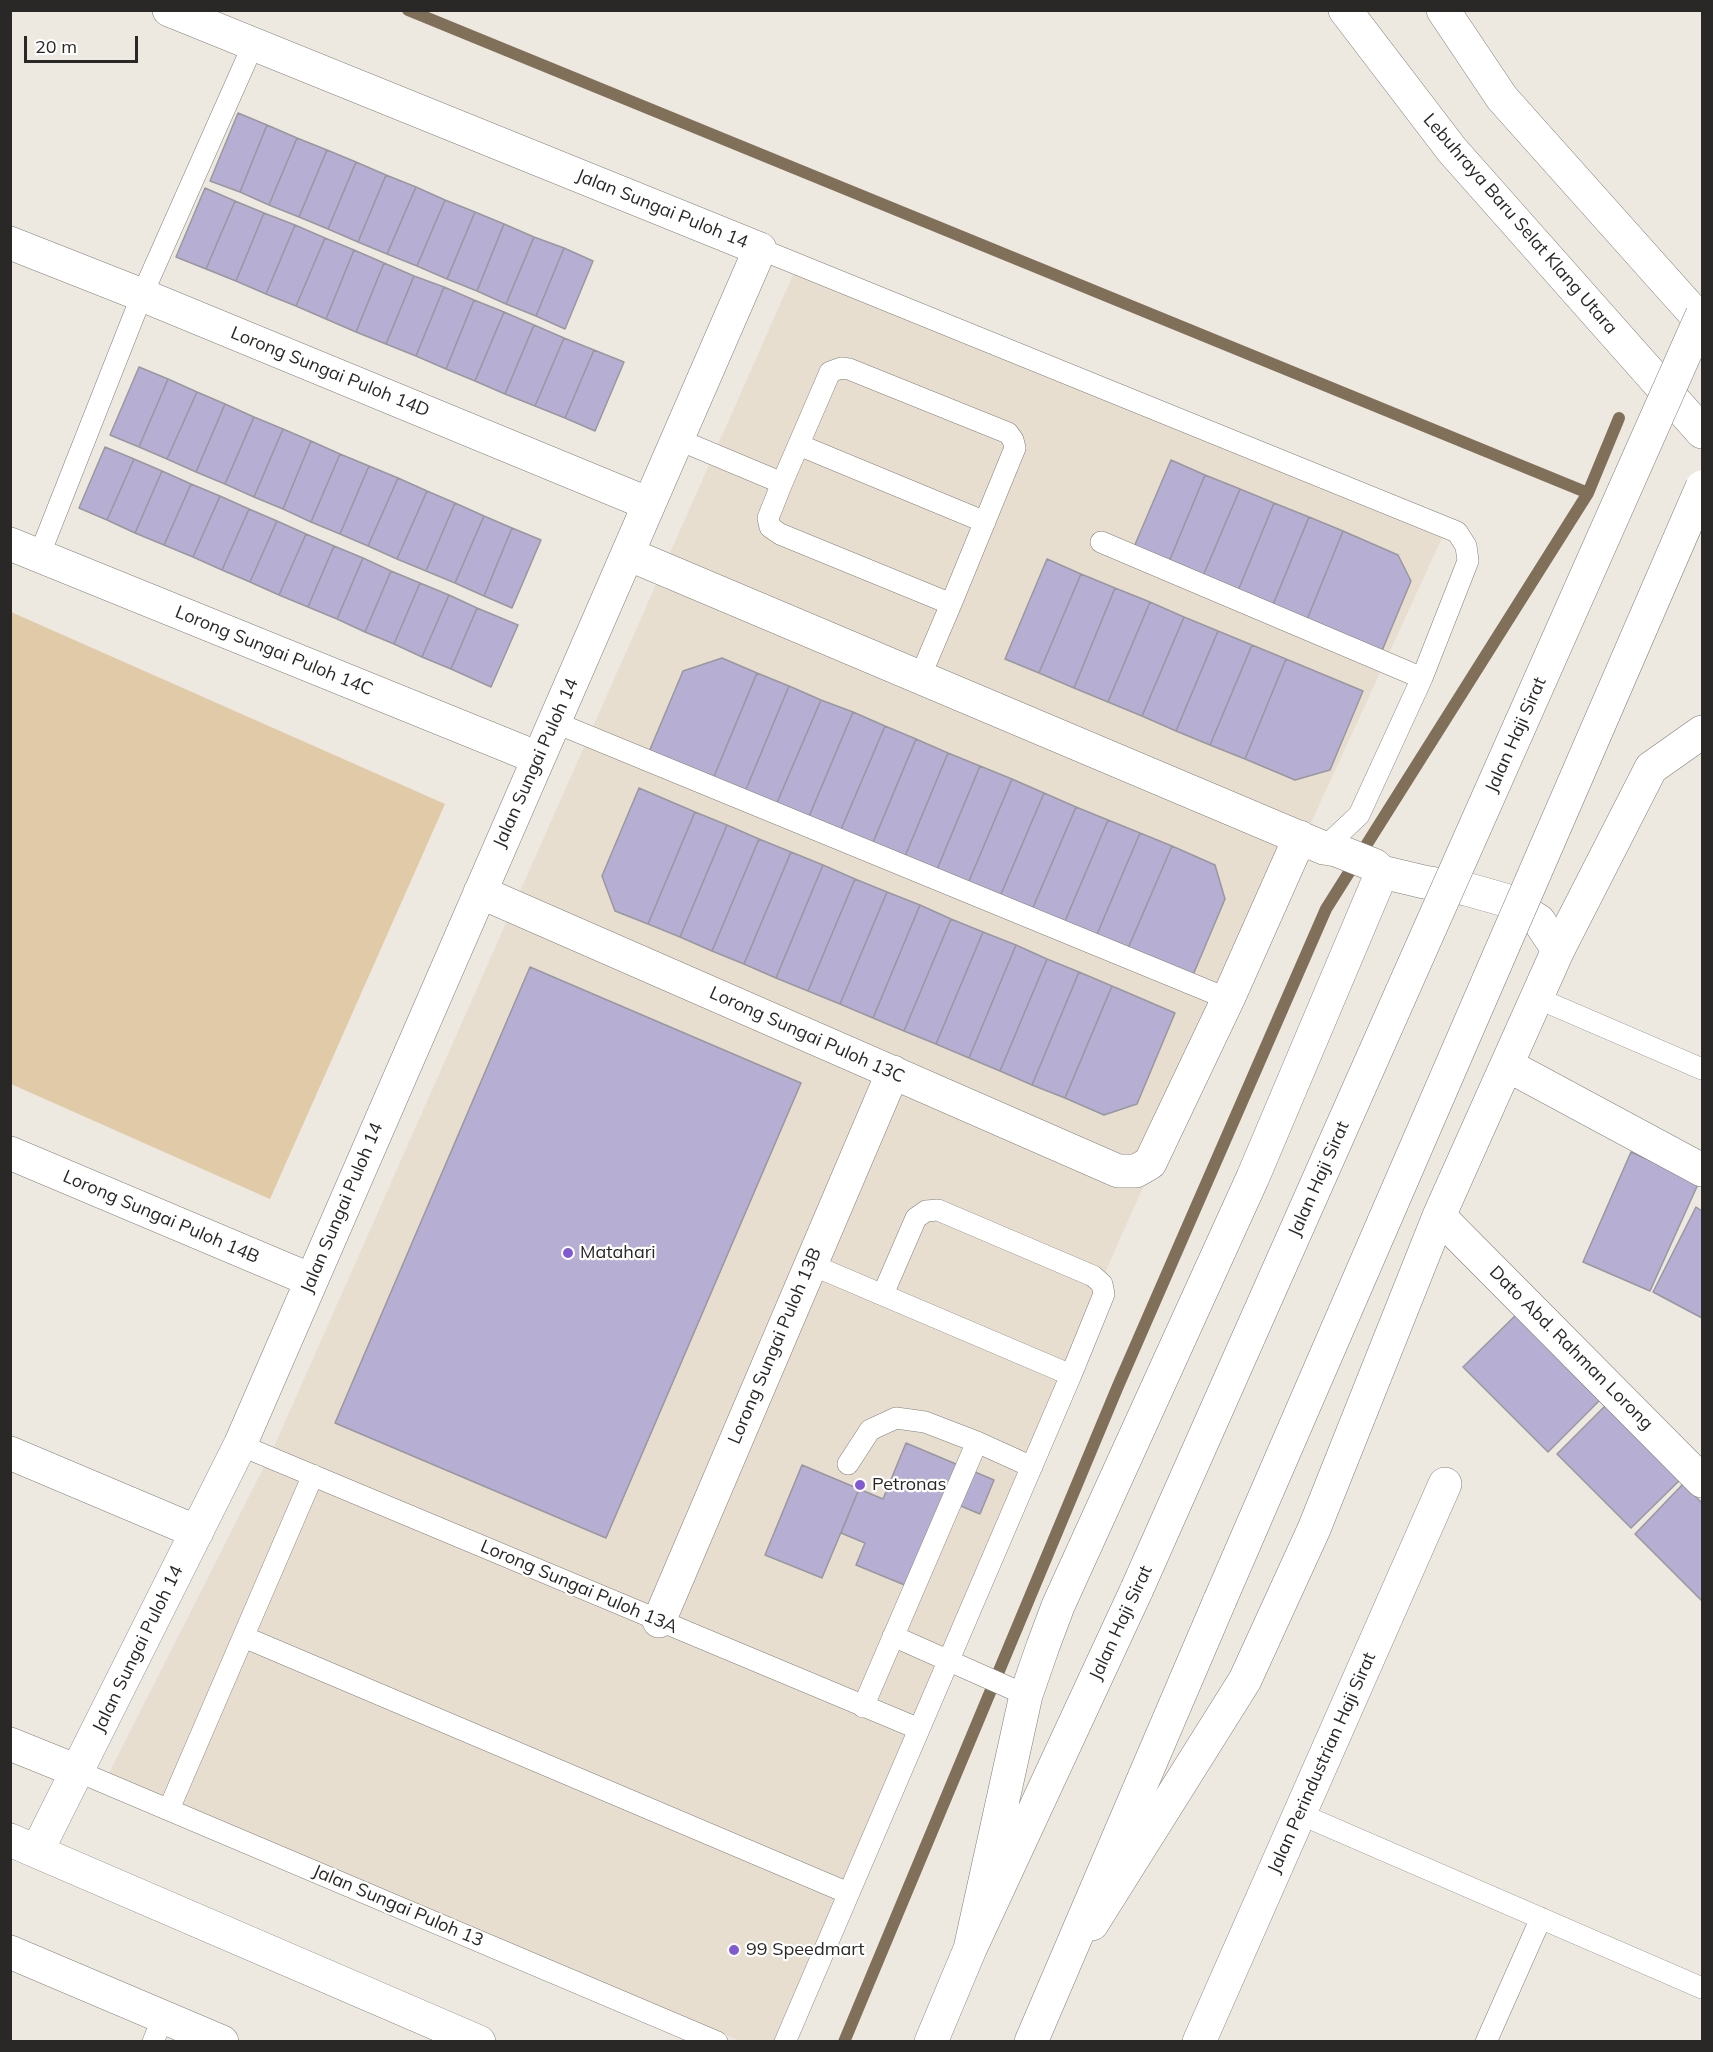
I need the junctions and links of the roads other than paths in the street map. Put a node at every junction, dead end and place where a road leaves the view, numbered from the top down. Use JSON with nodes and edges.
{"nodes":[{"id":1,"x":169,"y":10,"type":"edge"},
{"id":2,"x":1345,"y":10,"type":"edge"},
{"id":3,"x":1443,"y":10,"type":"edge"},
{"id":4,"x":253,"y":45,"type":"junction"},
{"id":5,"x":10,"y":243,"type":"edge"},
{"id":6,"x":760,"y":249,"type":"junction"},
{"id":7,"x":142,"y":295,"type":"junction"},
{"id":8,"x":1702,"y":315,"type":"edge"},
{"id":9,"x":1702,"y":322,"type":"edge"},
{"id":10,"x":1702,"y":432,"type":"edge"},
{"id":11,"x":677,"y":439,"type":"junction"},
{"id":12,"x":800,"y":444,"type":"junction"},
{"id":13,"x":782,"y":483,"type":"junction"},
{"id":14,"x":1702,"y":487,"type":"edge"},
{"id":15,"x":649,"y":504,"type":"junction"},
{"id":16,"x":985,"y":522,"type":"junction"},
{"id":17,"x":1101,"y":542,"type":"dead end"},
{"id":18,"x":25,"y":550,"type":"edge"},
{"id":19,"x":628,"y":554,"type":"junction"},
{"id":20,"x":951,"y":604,"type":"junction"},
{"id":21,"x":920,"y":677,"type":"junction"},
{"id":22,"x":1422,"y":678,"type":"junction"},
{"id":23,"x":554,"y":722,"type":"junction"},
{"id":24,"x":1702,"y":732,"type":"edge"},
{"id":25,"x":538,"y":758,"type":"junction"},
{"id":26,"x":1320,"y":845,"type":"junction"},
{"id":27,"x":1378,"y":868,"type":"junction"},
{"id":28,"x":480,"y":892,"type":"junction"},
{"id":29,"x":1558,"y":950,"type":"junction"},
{"id":30,"x":1537,"y":998,"type":"junction"},
{"id":31,"x":1228,"y":999,"type":"junction"},
{"id":32,"x":1507,"y":1065,"type":"junction"},
{"id":33,"x":1702,"y":1069,"type":"edge"},
{"id":34,"x":893,"y":1072,"type":"junction"},
{"id":35,"x":10,"y":1154,"type":"edge"},
{"id":36,"x":1702,"y":1170,"type":"edge"},
{"id":37,"x":1440,"y":1216,"type":"junction"},
{"id":38,"x":810,"y":1264,"type":"junction"},
{"id":39,"x":311,"y":1280,"type":"junction"},
{"id":40,"x":883,"y":1294,"type":"junction"},
{"id":41,"x":1071,"y":1375,"type":"junction"},
{"id":42,"x":977,"y":1442,"type":"junction"},
{"id":43,"x":240,"y":1445,"type":"junction"},
{"id":44,"x":10,"y":1453,"type":"edge"},
{"id":45,"x":848,"y":1464,"type":"dead end"},
{"id":46,"x":1032,"y":1467,"type":"junction"},
{"id":47,"x":313,"y":1475,"type":"junction"},
{"id":48,"x":1702,"y":1481,"type":"edge"},
{"id":49,"x":1445,"y":1484,"type":"dead end"},
{"id":50,"x":197,"y":1532,"type":"junction"},
{"id":51,"x":659,"y":1620,"type":"junction"},
{"id":52,"x":893,"y":1636,"type":"junction"},
{"id":53,"x":244,"y":1637,"type":"junction"},
{"id":54,"x":948,"y":1660,"type":"junction"},
{"id":55,"x":1017,"y":1691,"type":"junction"},
{"id":56,"x":863,"y":1707,"type":"junction"},
{"id":57,"x":919,"y":1730,"type":"junction"},
{"id":58,"x":10,"y":1744,"type":"edge"},
{"id":59,"x":77,"y":1771,"type":"junction"},
{"id":60,"x":169,"y":1809,"type":"junction"},
{"id":61,"x":1300,"y":1814,"type":"junction"},
{"id":62,"x":24,"y":1846,"type":"edge"},
{"id":63,"x":848,"y":1893,"type":"junction"},
{"id":64,"x":1541,"y":1918,"type":"junction"},
{"id":65,"x":970,"y":1949,"type":"junction"},
{"id":66,"x":10,"y":1952,"type":"edge"},
{"id":67,"x":1059,"y":1976,"type":"junction"},
{"id":68,"x":1702,"y":1988,"type":"edge"},
{"id":69,"x":158,"y":2029,"type":"edge"},
{"id":70,"x":222,"y":2042,"type":"edge"},
{"id":71,"x":478,"y":2042,"type":"edge"},
{"id":72,"x":717,"y":2042,"type":"edge"},
{"id":73,"x":785,"y":2042,"type":"edge"},
{"id":74,"x":931,"y":2042,"type":"edge"},
{"id":75,"x":1031,"y":2042,"type":"edge"},
{"id":76,"x":1199,"y":2042,"type":"edge"},
{"id":77,"x":1486,"y":2042,"type":"edge"}],
"edges":[{"from":1,"to":4,"type":"main road","name":"Jalan Sungai Puloh 14"},
{"from":2,"to":10,"type":"main road","name":"Lebuhraya Baru Selat Klang Utara"},
{"from":3,"to":9,"type":"main road"},
{"from":4,"to":6,"type":"main road","name":"Jalan Sungai Puloh 14"},
{"from":4,"to":7,"type":"lane"},
{"from":5,"to":7,"type":"main road","name":"Lorong Sungai Puloh 14D"},
{"from":6,"to":11,"type":"main road","name":"Jalan Sungai Puloh 14"},
{"from":6,"to":22,"type":"lane"},
{"from":7,"to":15,"type":"main road","name":"Lorong Sungai Puloh 14D"},
{"from":7,"to":18,"type":"lane"},
{"from":8,"to":65,"type":"main road","name":"Jalan Haji Sirat","bridge":true},
{"from":11,"to":13,"type":"lane"},
{"from":11,"to":15,"type":"main road","name":"Jalan Sungai Puloh 14"},
{"from":12,"to":13,"type":"lane"},
{"from":12,"to":16,"type":"lane"},
{"from":12,"to":16,"type":"lane"},
{"from":13,"to":20,"type":"lane"},
{"from":14,"to":67,"type":"main road","bridge":true},
{"from":15,"to":19,"type":"main road","name":"Jalan Sungai Puloh 14"},
{"from":16,"to":20,"type":"lane"},
{"from":17,"to":22,"type":"lane"},
{"from":18,"to":25,"type":"main road","name":"Lorong Sungai Puloh 14C"},
{"from":19,"to":21,"type":"main road"},
{"from":19,"to":23,"type":"main road","name":"Jalan Sungai Puloh 14"},
{"from":20,"to":21,"type":"lane"},
{"from":21,"to":26,"type":"main road"},
{"from":22,"to":26,"type":"lane"},
{"from":23,"to":25,"type":"main road","name":"Jalan Sungai Puloh 14"},
{"from":23,"to":31,"type":"lane"},
{"from":24,"to":29,"type":"main road"},
{"from":25,"to":28,"type":"main road","name":"Jalan Sungai Puloh 14"},
{"from":26,"to":27,"type":"main road"},
{"from":26,"to":31,"type":"main road"},
{"from":27,"to":29,"type":"main road"},
{"from":27,"to":55,"type":"main road"},
{"from":28,"to":34,"type":"main road","name":"Lorong Sungai Puloh 13C"},
{"from":28,"to":39,"type":"main road","name":"Jalan Sungai Puloh 14"},
{"from":29,"to":30,"type":"main road"},
{"from":30,"to":32,"type":"main road"},
{"from":30,"to":33,"type":"lane"},
{"from":31,"to":34,"type":"main road","name":"Lorong Sungai Puloh 13C"},
{"from":32,"to":36,"type":"main road"},
{"from":32,"to":37,"type":"main road"},
{"from":34,"to":38,"type":"main road","name":"Lorong Sungai Puloh 13B"},
{"from":35,"to":39,"type":"main road","name":"Lorong Sungai Puloh 14B"},
{"from":37,"to":48,"type":"main road","name":"Dato Abd. Rahman Lorong"},
{"from":37,"to":67,"type":"main road"},
{"from":38,"to":40,"type":"lane"},
{"from":38,"to":51,"type":"main road","name":"Lorong Sungai Puloh 13B"},
{"from":39,"to":43,"type":"main road","name":"Jalan Sungai Puloh 14"},
{"from":40,"to":41,"type":"lane"},
{"from":40,"to":41,"type":"lane"},
{"from":41,"to":46,"type":"lane"},
{"from":42,"to":45,"type":"lane"},
{"from":42,"to":46,"type":"lane"},
{"from":42,"to":52,"type":"lane"},
{"from":43,"to":47,"type":"lane","name":"Lorong Sungai Puloh 13A"},
{"from":43,"to":50,"type":"main road","name":"Jalan Sungai Puloh 14"},
{"from":44,"to":50,"type":"main road"},
{"from":46,"to":54,"type":"lane"},
{"from":47,"to":51,"type":"lane","name":"Lorong Sungai Puloh 13A"},
{"from":47,"to":53,"type":"lane"},
{"from":49,"to":61,"type":"main road","name":"Jalan Perindustrian Haji Sirat"},
{"from":50,"to":59,"type":"main road","name":"Jalan Sungai Puloh 14"},
{"from":51,"to":56,"type":"lane","name":"Lorong Sungai Puloh 13A"},
{"from":52,"to":54,"type":"lane"},
{"from":52,"to":56,"type":"lane"},
{"from":53,"to":60,"type":"lane"},
{"from":53,"to":63,"type":"lane"},
{"from":54,"to":55,"type":"lane"},
{"from":54,"to":57,"type":"lane"},
{"from":55,"to":65,"type":"main road"},
{"from":56,"to":57,"type":"lane","name":"Lorong Sungai Puloh 13A"},
{"from":57,"to":63,"type":"lane"},
{"from":58,"to":59,"type":"main road"},
{"from":59,"to":60,"type":"lane","name":"Jalan Sungai Puloh 13"},
{"from":59,"to":62,"type":"main road","name":"Jalan Sungai Puloh 14"},
{"from":60,"to":72,"type":"lane","name":"Jalan Sungai Puloh 13"},
{"from":61,"to":64,"type":"lane"},
{"from":61,"to":76,"type":"main road","name":"Jalan Perindustrian Haji Sirat"},
{"from":62,"to":71,"type":"main road"},
{"from":63,"to":73,"type":"lane"},
{"from":64,"to":68,"type":"lane"},
{"from":64,"to":77,"type":"lane"},
{"from":65,"to":74,"type":"main road","name":"Jalan Haji Sirat"},
{"from":66,"to":69,"type":"main road"},
{"from":67,"to":75,"type":"main road"},
{"from":69,"to":70,"type":"main road"}]}
